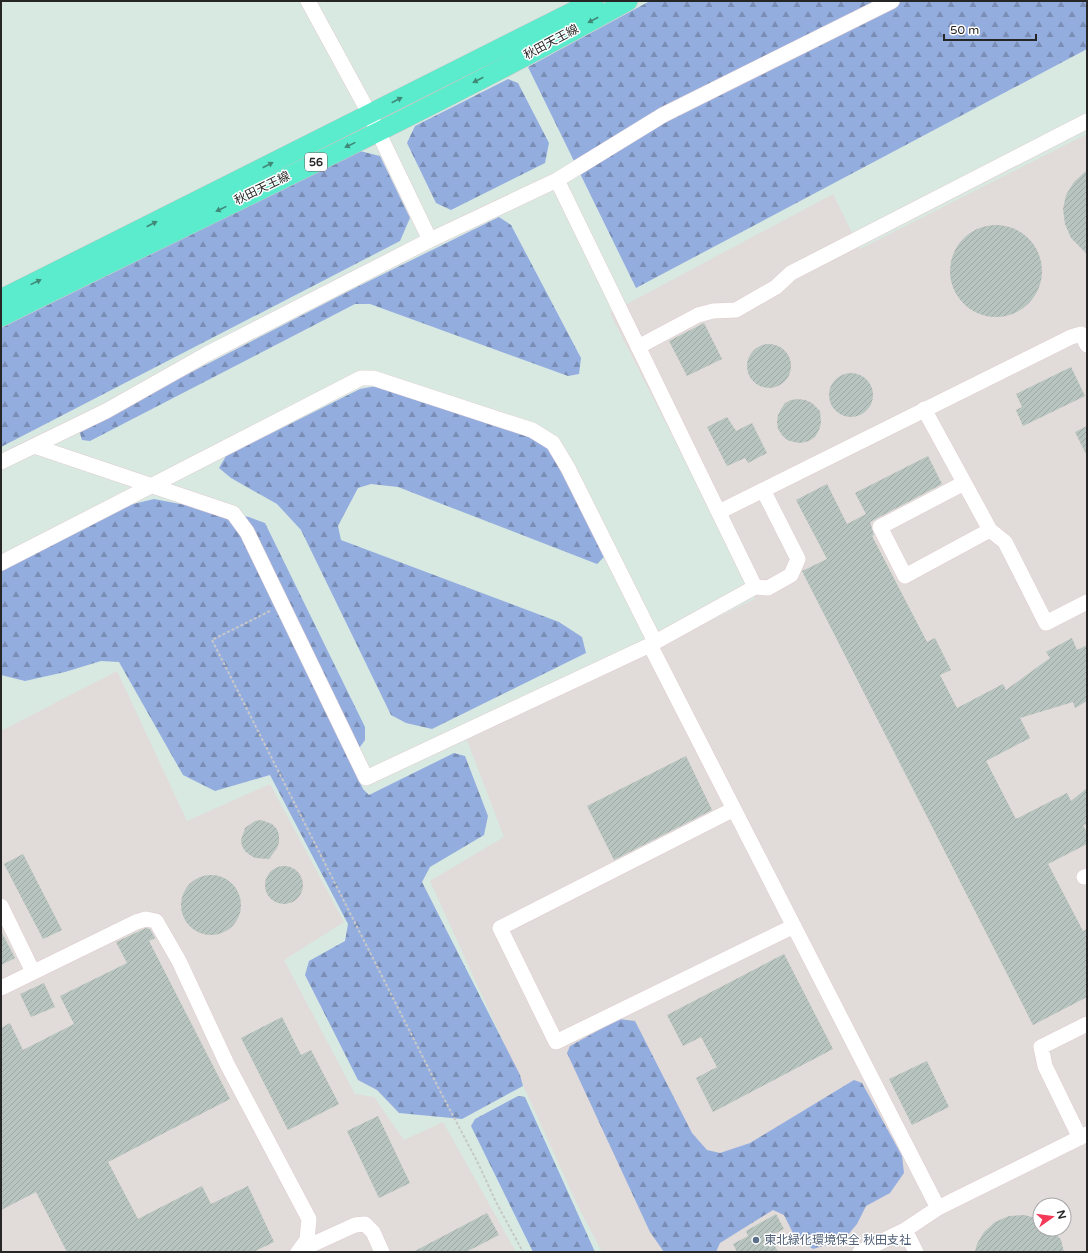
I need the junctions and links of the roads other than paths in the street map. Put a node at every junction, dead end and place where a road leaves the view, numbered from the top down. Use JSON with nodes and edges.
{"nodes":[{"id":1,"x":308,"y":1,"type":"edge"},
{"id":2,"x":594,"y":1,"type":"edge"},
{"id":3,"x":628,"y":1,"type":"edge"},
{"id":4,"x":892,"y":1,"type":"edge"},
{"id":5,"x":369,"y":114,"type":"junction"},
{"id":6,"x":1087,"y":121,"type":"edge"},
{"id":7,"x":378,"y":132,"type":"junction"},
{"id":8,"x":557,"y":180,"type":"junction"},
{"id":9,"x":430,"y":240,"type":"junction"},
{"id":10,"x":1,"y":299,"type":"edge"},
{"id":11,"x":1,"y":317,"type":"edge"},
{"id":12,"x":1087,"y":345,"type":"edge"},
{"id":13,"x":638,"y":347,"type":"junction"},
{"id":14,"x":924,"y":409,"type":"junction"},
{"id":15,"x":34,"y":446,"type":"junction"},
{"id":16,"x":1,"y":462,"type":"edge"},
{"id":17,"x":964,"y":483,"type":"junction"},
{"id":18,"x":151,"y":485,"type":"junction"},
{"id":19,"x":763,"y":490,"type":"junction"},
{"id":20,"x":719,"y":512,"type":"junction"},
{"id":21,"x":990,"y":530,"type":"junction"},
{"id":22,"x":1,"y":563,"type":"edge"},
{"id":23,"x":755,"y":587,"type":"junction"},
{"id":24,"x":1087,"y":602,"type":"edge"},
{"id":25,"x":652,"y":643,"type":"junction"},
{"id":26,"x":734,"y":810,"type":"junction"},
{"id":27,"x":1,"y":906,"type":"edge"},
{"id":28,"x":794,"y":926,"type":"junction"},
{"id":29,"x":33,"y":972,"type":"junction"},
{"id":30,"x":1,"y":988,"type":"edge"},
{"id":31,"x":1087,"y":1024,"type":"edge"},
{"id":32,"x":1083,"y":1136,"type":"edge"},
{"id":33,"x":938,"y":1208,"type":"junction"},
{"id":34,"x":905,"y":1230,"type":"junction"},
{"id":35,"x":299,"y":1251,"type":"edge"},
{"id":36,"x":382,"y":1252,"type":"edge"},
{"id":37,"x":860,"y":1252,"type":"edge"},
{"id":38,"x":916,"y":1252,"type":"edge"}],
"edges":[{"from":1,"to":5,"type":"lane"},
{"from":5,"to":2,"type":"main road","name":"秋田天王線","number":"56","one_way":true},
{"from":3,"to":7,"type":"main road","name":"秋田天王線","number":"56","one_way":true},
{"from":4,"to":8,"type":"lane"},
{"from":5,"to":7,"type":"lane"},
{"from":10,"to":5,"type":"main road","name":"秋田天王線","number":"56","one_way":true},
{"from":6,"to":13,"type":"lane"},
{"from":7,"to":9,"type":"lane"},
{"from":7,"to":11,"type":"main road","name":"秋田天王線","number":"56","one_way":true},
{"from":8,"to":9,"type":"lane"},
{"from":8,"to":13,"type":"lane"},
{"from":9,"to":15,"type":"lane"},
{"from":12,"to":14,"type":"lane"},
{"from":13,"to":20,"type":"lane"},
{"from":14,"to":17,"type":"lane"},
{"from":14,"to":19,"type":"lane"},
{"from":15,"to":16,"type":"lane"},
{"from":15,"to":18,"type":"lane"},
{"from":17,"to":21,"type":"lane"},
{"from":17,"to":21,"type":"lane"},
{"from":18,"to":22,"type":"lane"},
{"from":18,"to":25,"type":"lane"},
{"from":18,"to":25,"type":"lane"},
{"from":19,"to":20,"type":"lane"},
{"from":19,"to":23,"type":"lane"},
{"from":20,"to":23,"type":"lane"},
{"from":21,"to":24,"type":"lane"},
{"from":23,"to":25,"type":"lane"},
{"from":25,"to":26,"type":"lane"},
{"from":26,"to":28,"type":"lane"},
{"from":26,"to":28,"type":"lane"},
{"from":27,"to":29,"type":"lane"},
{"from":28,"to":33,"type":"lane"},
{"from":29,"to":30,"type":"lane"},
{"from":29,"to":35,"type":"lane"},
{"from":31,"to":32,"type":"lane"},
{"from":32,"to":33,"type":"lane"},
{"from":33,"to":34,"type":"lane"},
{"from":34,"to":37,"type":"lane"},
{"from":34,"to":38,"type":"lane"},
{"from":35,"to":36,"type":"lane"}]}
